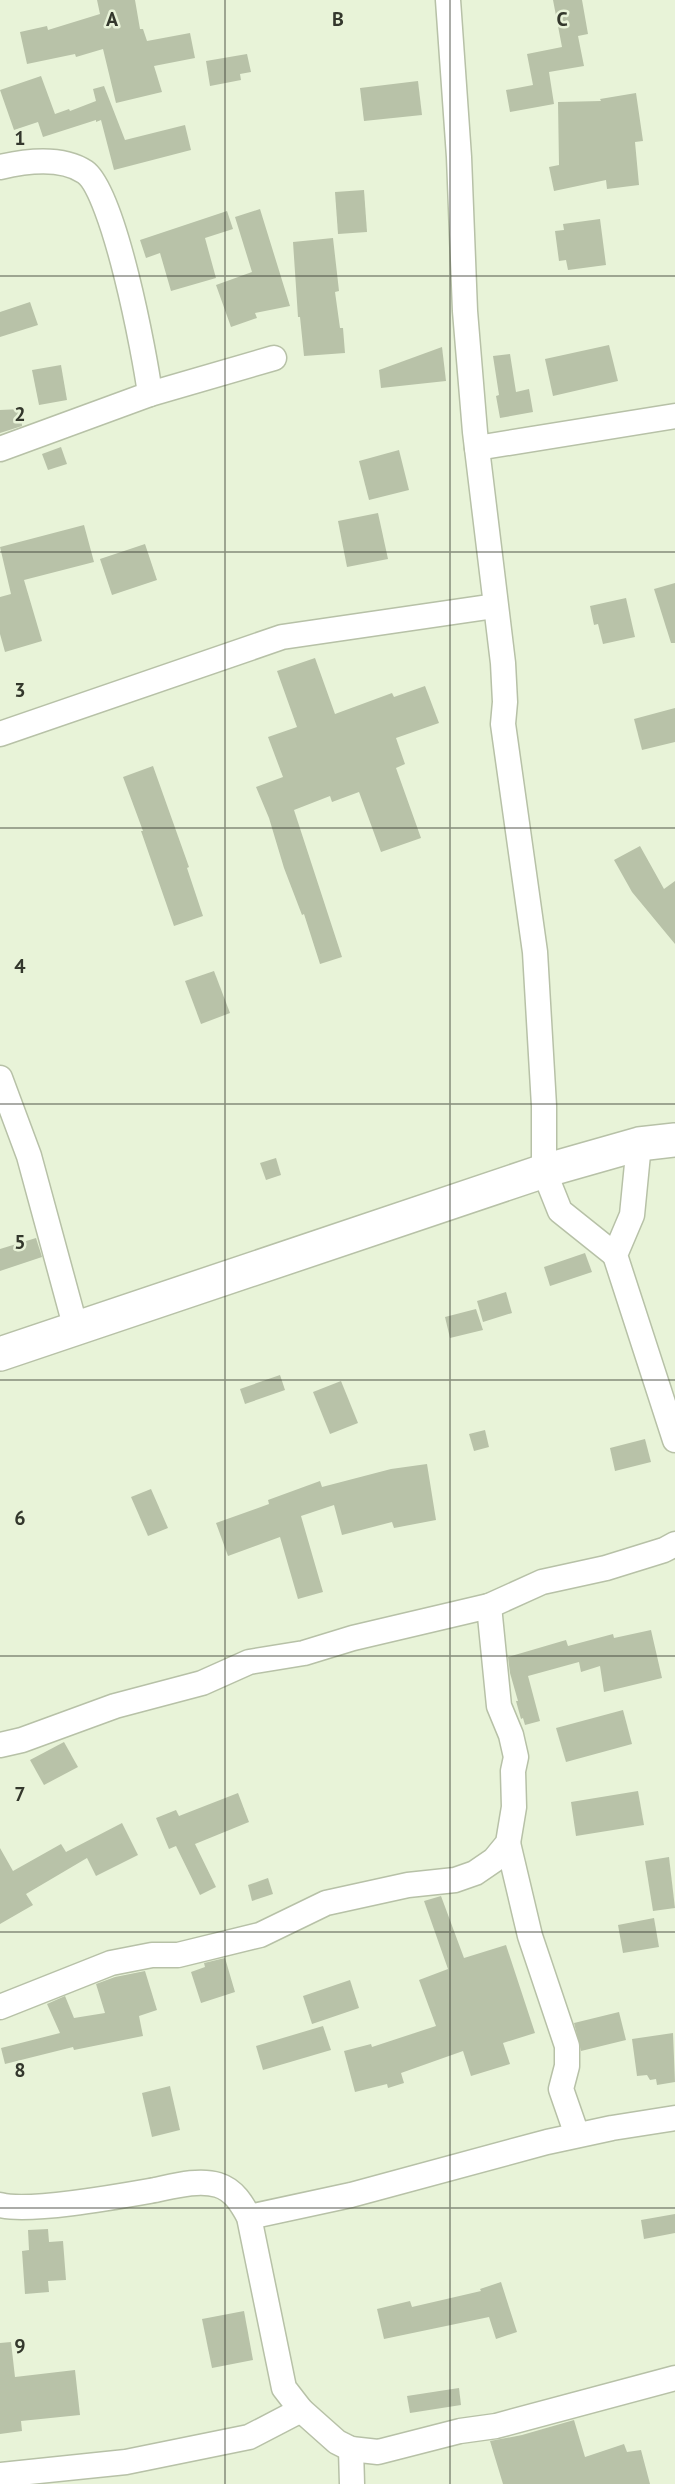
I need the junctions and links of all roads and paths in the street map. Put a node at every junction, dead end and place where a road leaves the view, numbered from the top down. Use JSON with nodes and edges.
{"nodes":[{"id":1,"x":448,"y":0,"type":"edge"},
{"id":2,"x":0,"y":167,"type":"edge"},
{"id":3,"x":274,"y":358,"type":"dead end"},
{"id":4,"x":150,"y":394,"type":"junction"},
{"id":5,"x":675,"y":416,"type":"edge"},
{"id":6,"x":477,"y":448,"type":"junction"},
{"id":7,"x":0,"y":449,"type":"edge"},
{"id":8,"x":495,"y":606,"type":"junction"},
{"id":9,"x":0,"y":734,"type":"edge"},
{"id":10,"x":0,"y":1078,"type":"edge"},
{"id":11,"x":675,"y":1140,"type":"edge"},
{"id":12,"x":639,"y":1144,"type":"junction"},
{"id":13,"x":544,"y":1171,"type":"junction"},
{"id":14,"x":615,"y":1255,"type":"junction"},
{"id":15,"x":76,"y":1329,"type":"junction"},
{"id":16,"x":0,"y":1354,"type":"edge"},
{"id":17,"x":675,"y":1440,"type":"edge"},
{"id":18,"x":675,"y":1544,"type":"edge"},
{"id":19,"x":489,"y":1606,"type":"junction"},
{"id":20,"x":0,"y":1745,"type":"edge"},
{"id":21,"x":508,"y":1843,"type":"junction"},
{"id":22,"x":0,"y":2007,"type":"edge"},
{"id":23,"x":675,"y":2118,"type":"edge"},
{"id":24,"x":577,"y":2135,"type":"junction"},
{"id":25,"x":0,"y":2205,"type":"edge"},
{"id":26,"x":249,"y":2217,"type":"junction"},
{"id":27,"x":675,"y":2378,"type":"edge"},
{"id":28,"x":301,"y":2410,"type":"junction"},
{"id":29,"x":351,"y":2449,"type":"junction"},
{"id":30,"x":0,"y":2475,"type":"edge"},
{"id":31,"x":352,"y":2484,"type":"edge"}],
"edges":[{"from":1,"to":6,"type":"street"},
{"from":2,"to":4,"type":"street"},
{"from":3,"to":4,"type":"street"},
{"from":4,"to":7,"type":"street"},
{"from":5,"to":6,"type":"street"},
{"from":6,"to":8,"type":"street"},
{"from":8,"to":9,"type":"street"},
{"from":8,"to":13,"type":"street"},
{"from":10,"to":15,"type":"street"},
{"from":11,"to":12,"type":"main road"},
{"from":12,"to":13,"type":"main road"},
{"from":12,"to":14,"type":"street"},
{"from":13,"to":14,"type":"street"},
{"from":13,"to":15,"type":"main road"},
{"from":14,"to":17,"type":"street"},
{"from":15,"to":16,"type":"main road"},
{"from":18,"to":19,"type":"street"},
{"from":19,"to":20,"type":"street"},
{"from":19,"to":21,"type":"street"},
{"from":21,"to":22,"type":"street"},
{"from":21,"to":24,"type":"street"},
{"from":23,"to":24,"type":"street"},
{"from":24,"to":26,"type":"street"},
{"from":25,"to":26,"type":"street"},
{"from":26,"to":28,"type":"street"},
{"from":27,"to":29,"type":"street"},
{"from":28,"to":29,"type":"street"},
{"from":28,"to":30,"type":"street"},
{"from":29,"to":31,"type":"street"}]}
